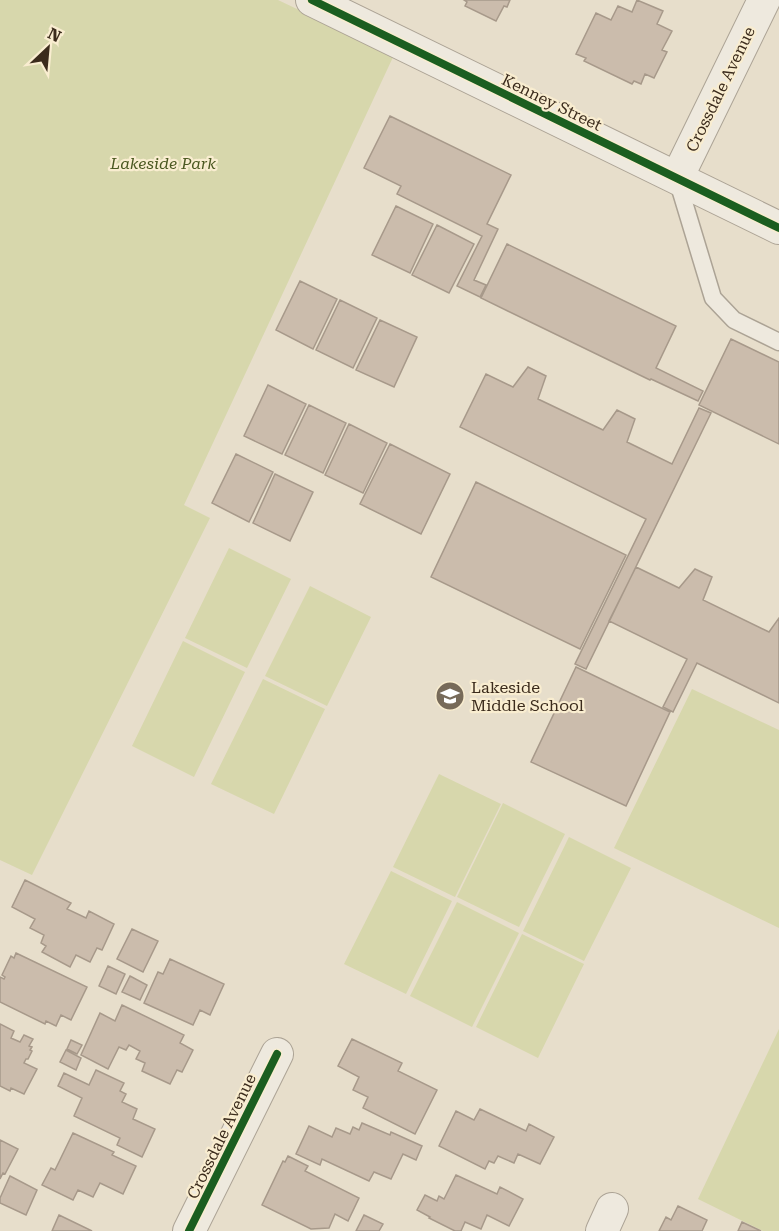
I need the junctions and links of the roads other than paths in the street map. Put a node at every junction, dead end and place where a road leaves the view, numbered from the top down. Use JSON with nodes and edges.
{"nodes":[{"id":1,"x":312,"y":0,"type":"edge"},
{"id":2,"x":764,"y":0,"type":"edge"},
{"id":3,"x":359,"y":10,"type":"edge"},
{"id":4,"x":676,"y":178,"type":"junction"},
{"id":5,"x":779,"y":228,"type":"edge"},
{"id":6,"x":779,"y":342,"type":"edge"},
{"id":7,"x":277,"y":1054,"type":"dead end"},
{"id":8,"x":189,"y":1231,"type":"edge"}],
"edges":[{"from":1,"to":3,"type":"street","name":"Kenney Street"},
{"from":2,"to":4,"type":"street","name":"Crossdale Avenue"},
{"from":3,"to":4,"type":"street","name":"Kenney Street"},
{"from":4,"to":5,"type":"street","name":"Kenney Street"},
{"from":4,"to":6,"type":"lane"},
{"from":7,"to":8,"type":"street","name":"Crossdale Avenue"}]}
